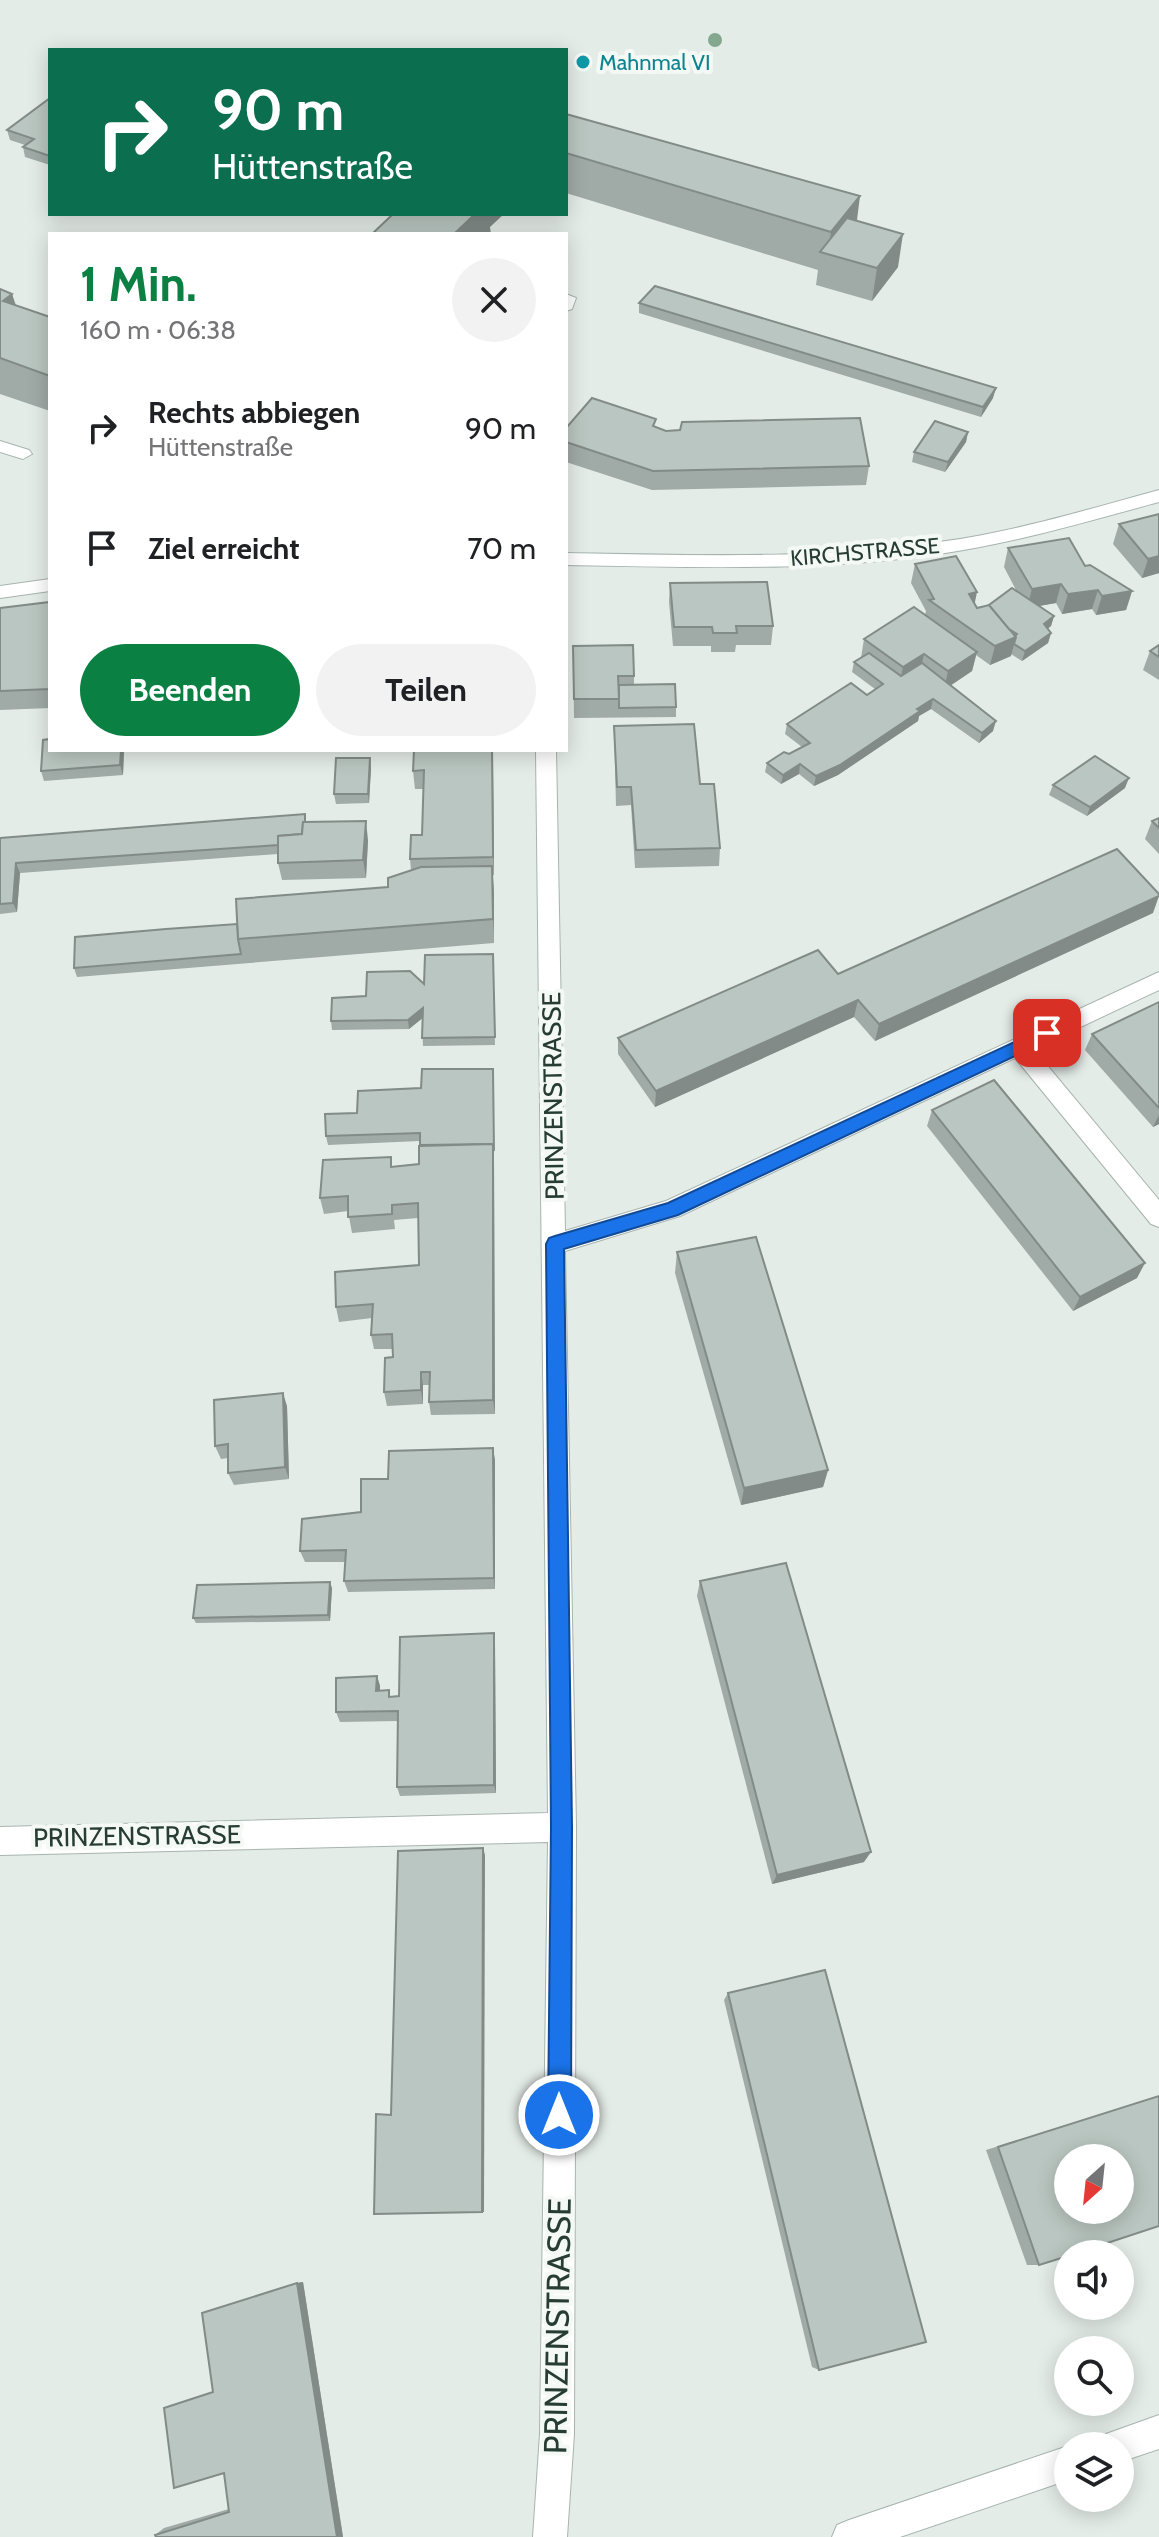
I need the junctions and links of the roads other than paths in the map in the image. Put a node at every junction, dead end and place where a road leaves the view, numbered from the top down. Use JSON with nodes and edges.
{"nodes":[{"id":1,"x":0,"y":446,"type":"edge"},
{"id":2,"x":23,"y":454,"type":"dead end"},
{"id":3,"x":1159,"y":496,"type":"edge"},
{"id":4,"x":568,"y":559,"type":"edge"},
{"id":5,"x":48,"y":585,"type":"edge"},
{"id":6,"x":0,"y":592,"type":"edge"},
{"id":7,"x":546,"y":752,"type":"edge"},
{"id":8,"x":1159,"y":980,"type":"edge"},
{"id":9,"x":1019,"y":1047,"type":"junction"},
{"id":10,"x":1159,"y":1217,"type":"edge"},
{"id":11,"x":555,"y":1244,"type":"junction"},
{"id":12,"x":562,"y":1827,"type":"junction"},
{"id":13,"x":0,"y":1841,"type":"edge"},
{"id":14,"x":1159,"y":2432,"type":"edge"},
{"id":15,"x":1134,"y":2441,"type":"edge"},
{"id":16,"x":1054,"y":2468,"type":"edge"},
{"id":17,"x":550,"y":2537,"type":"edge"},
{"id":18,"x":849,"y":2537,"type":"edge"}],
"edges":[{"from":1,"to":2,"type":"street"},
{"from":3,"to":4,"type":"street","name":"KIRCHSTRASSE"},
{"from":5,"to":6,"type":"street"},
{"from":7,"to":11,"type":"street","name":"PRINZENSTRASSE"},
{"from":8,"to":9,"type":"street"},
{"from":9,"to":10,"type":"street"},
{"from":9,"to":11,"type":"street"},
{"from":11,"to":12,"type":"street","name":"PRINZENSTRASSE"},
{"from":12,"to":13,"type":"street","name":"PRINZENSTRASSE"},
{"from":12,"to":17,"type":"street","name":"PRINZENSTRASSE"},
{"from":14,"to":15,"type":"street"},
{"from":16,"to":18,"type":"street"}]}
